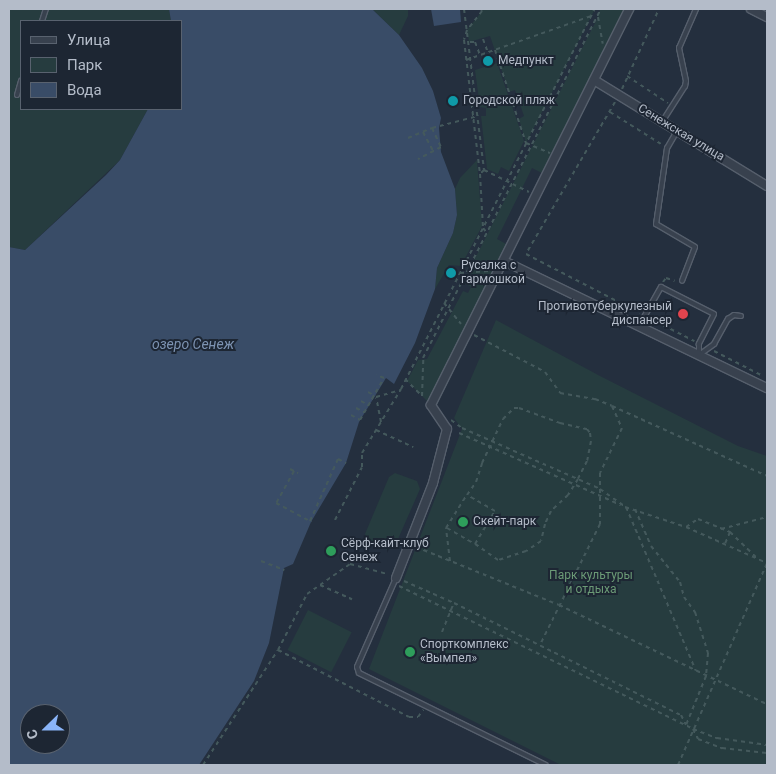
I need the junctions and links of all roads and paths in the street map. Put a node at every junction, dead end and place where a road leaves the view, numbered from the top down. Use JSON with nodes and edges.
{"nodes":[{"id":1,"x":464,"y":9,"type":"edge"},
{"id":2,"x":481,"y":9,"type":"edge"},
{"id":3,"x":595,"y":9,"type":"edge"},
{"id":4,"x":601,"y":9,"type":"edge"},
{"id":5,"x":629,"y":9,"type":"edge"},
{"id":6,"x":659,"y":9,"type":"edge"},
{"id":7,"x":696,"y":9,"type":"edge"},
{"id":8,"x":751,"y":9,"type":"edge"},
{"id":9,"x":591,"y":16,"type":"junction"},
{"id":10,"x":598,"y":17,"type":"junction"},
{"id":11,"x":767,"y":17,"type":"edge"},
{"id":12,"x":467,"y":30,"type":"junction"},
{"id":13,"x":483,"y":39,"type":"dead end"},
{"id":14,"x":469,"y":42,"type":"junction"},
{"id":15,"x":495,"y":50,"type":"junction"},
{"id":16,"x":488,"y":53,"type":"junction"},
{"id":17,"x":480,"y":55,"type":"junction"},
{"id":18,"x":605,"y":58,"type":"junction"},
{"id":19,"x":471,"y":59,"type":"junction"},
{"id":20,"x":466,"y":60,"type":"junction"},
{"id":21,"x":627,"y":76,"type":"junction"},
{"id":22,"x":594,"y":80,"type":"junction"},
{"id":23,"x":20,"y":84,"type":"edge"},
{"id":24,"x":17,"y":95,"type":"dead end"},
{"id":25,"x":618,"y":95,"type":"junction"},
{"id":26,"x":672,"y":106,"type":"junction"},
{"id":27,"x":610,"y":112,"type":"junction"},
{"id":28,"x":478,"y":116,"type":"junction"},
{"id":29,"x":473,"y":117,"type":"junction"},
{"id":30,"x":662,"y":122,"type":"junction"},
{"id":31,"x":432,"y":128,"type":"junction"},
{"id":32,"x":678,"y":131,"type":"junction"},
{"id":33,"x":423,"y":132,"type":"junction"},
{"id":34,"x":408,"y":138,"type":"dead end"},
{"id":35,"x":526,"y":143,"type":"junction"},
{"id":36,"x":533,"y":145,"type":"junction"},
{"id":37,"x":667,"y":148,"type":"junction"},
{"id":38,"x":433,"y":151,"type":"junction"},
{"id":39,"x":556,"y":156,"type":"junction"},
{"id":40,"x":418,"y":159,"type":"dead end"},
{"id":41,"x":484,"y":170,"type":"junction"},
{"id":42,"x":480,"y":174,"type":"junction"},
{"id":43,"x":507,"y":181,"type":"junction"},
{"id":44,"x":513,"y":184,"type":"junction"},
{"id":45,"x":767,"y":186,"type":"edge"},
{"id":46,"x":536,"y":196,"type":"junction"},
{"id":47,"x":483,"y":228,"type":"junction"},
{"id":48,"x":487,"y":234,"type":"junction"},
{"id":49,"x":526,"y":254,"type":"dead end"},
{"id":50,"x":504,"y":261,"type":"junction"},
{"id":51,"x":468,"y":271,"type":"junction"},
{"id":52,"x":498,"y":271,"type":"junction"},
{"id":53,"x":460,"y":273,"type":"junction"},
{"id":54,"x":682,"y":281,"type":"joint"},
{"id":55,"x":661,"y":287,"type":"junction"},
{"id":56,"x":444,"y":303,"type":"junction"},
{"id":57,"x":449,"y":309,"type":"junction"},
{"id":58,"x":741,"y":316,"type":"dead end"},
{"id":59,"x":639,"y":326,"type":"junction"},
{"id":60,"x":468,"y":332,"type":"junction"},
{"id":61,"x":699,"y":355,"type":"junction"},
{"id":62,"x":378,"y":375,"type":"dead end"},
{"id":63,"x":405,"y":379,"type":"junction"},
{"id":64,"x":767,"y":388,"type":"edge"},
{"id":65,"x":370,"y":389,"type":"dead end"},
{"id":66,"x":400,"y":390,"type":"junction"},
{"id":67,"x":368,"y":392,"type":"junction"},
{"id":68,"x":366,"y":396,"type":"dead end"},
{"id":69,"x":375,"y":396,"type":"junction"},
{"id":70,"x":361,"y":401,"type":"dead end"},
{"id":71,"x":368,"y":404,"type":"junction"},
{"id":72,"x":612,"y":406,"type":"junction"},
{"id":73,"x":356,"y":408,"type":"dead end"},
{"id":74,"x":364,"y":412,"type":"junction"},
{"id":75,"x":351,"y":415,"type":"dead end"},
{"id":76,"x":447,"y":417,"type":"dead end"},
{"id":77,"x":381,"y":422,"type":"junction"},
{"id":78,"x":376,"y":430,"type":"junction"},
{"id":79,"x":459,"y":433,"type":"dead end"},
{"id":80,"x":493,"y":442,"type":"junction"},
{"id":81,"x":413,"y":447,"type":"dead end"},
{"id":82,"x":490,"y":447,"type":"junction"},
{"id":83,"x":346,"y":463,"type":"dead end"},
{"id":84,"x":290,"y":469,"type":"dead end"},
{"id":85,"x":294,"y":471,"type":"junction"},
{"id":86,"x":298,"y":473,"type":"dead end"},
{"id":87,"x":767,"y":476,"type":"edge"},
{"id":88,"x":578,"y":480,"type":"junction"},
{"id":89,"x":576,"y":485,"type":"junction"},
{"id":90,"x":600,"y":489,"type":"junction"},
{"id":91,"x":467,"y":495,"type":"junction"},
{"id":92,"x":600,"y":496,"type":"junction"},
{"id":93,"x":626,"y":507,"type":"junction"},
{"id":94,"x":635,"y":509,"type":"junction"},
{"id":95,"x":767,"y":518,"type":"edge"},
{"id":96,"x":335,"y":520,"type":"dead end"},
{"id":97,"x":686,"y":527,"type":"junction"},
{"id":98,"x":446,"y":528,"type":"junction"},
{"id":99,"x":721,"y":529,"type":"junction"},
{"id":100,"x":730,"y":532,"type":"junction"},
{"id":101,"x":409,"y":544,"type":"junction"},
{"id":102,"x":475,"y":544,"type":"junction"},
{"id":103,"x":725,"y":544,"type":"junction"},
{"id":104,"x":758,"y":560,"type":"junction"},
{"id":105,"x":261,"y":561,"type":"dead end"},
{"id":106,"x":450,"y":561,"type":"junction"},
{"id":107,"x":767,"y":563,"type":"edge"},
{"id":108,"x":284,"y":570,"type":"dead end"},
{"id":109,"x":395,"y":581,"type":"junction"},
{"id":110,"x":320,"y":585,"type":"junction"},
{"id":111,"x":352,"y":599,"type":"dead end"},
{"id":112,"x":454,"y":603,"type":"junction"},
{"id":113,"x":559,"y":605,"type":"junction"},
{"id":114,"x":451,"y":612,"type":"junction"},
{"id":115,"x":442,"y":632,"type":"dead end"},
{"id":116,"x":540,"y":645,"type":"junction"},
{"id":117,"x":278,"y":650,"type":"junction"},
{"id":118,"x":696,"y":671,"type":"junction"},
{"id":119,"x":706,"y":676,"type":"junction"},
{"id":120,"x":715,"y":678,"type":"junction"},
{"id":121,"x":767,"y":704,"type":"edge"},
{"id":122,"x":425,"y":706,"type":"junction"},
{"id":123,"x":686,"y":726,"type":"junction"},
{"id":124,"x":692,"y":729,"type":"junction"},
{"id":125,"x":767,"y":745,"type":"edge"},
{"id":126,"x":767,"y":753,"type":"edge"},
{"id":127,"x":203,"y":765,"type":"edge"},
{"id":128,"x":546,"y":765,"type":"edge"},
{"id":129,"x":678,"y":765,"type":"edge"}],
"edges":[{"from":1,"to":12,"type":"path"},
{"from":2,"to":12,"type":"path"},
{"from":3,"to":9,"type":"path"},
{"from":4,"to":10,"type":"path"},
{"from":5,"to":18,"type":"street"},
{"from":6,"to":21,"type":"path"},
{"from":7,"to":26,"type":"lane"},
{"from":8,"to":11,"type":"street"},
{"from":9,"to":15,"type":"path"},
{"from":9,"to":35,"type":"path"},
{"from":10,"to":18,"type":"path"},
{"from":10,"to":36,"type":"path"},
{"from":12,"to":14,"type":"path"},
{"from":12,"to":20,"type":"path"},
{"from":13,"to":16,"type":"path"},
{"from":14,"to":17,"type":"path"},
{"from":14,"to":19,"type":"path"},
{"from":15,"to":16,"type":"path"},
{"from":15,"to":35,"type":"path"},
{"from":16,"to":17,"type":"path"},
{"from":17,"to":19,"type":"path"},
{"from":18,"to":22,"type":"street"},
{"from":19,"to":20,"type":"path"},
{"from":19,"to":28,"type":"path"},
{"from":20,"to":29,"type":"path"},
{"from":21,"to":25,"type":"path"},
{"from":21,"to":26,"type":"path"},
{"from":22,"to":25,"type":"street","name":"Сенежская улица"},
{"from":22,"to":39,"type":"street"},
{"from":23,"to":24,"type":"lane"},
{"from":25,"to":27,"type":"path"},
{"from":25,"to":30,"type":"street","name":"Сенежская улица"},
{"from":26,"to":30,"type":"lane"},
{"from":27,"to":37,"type":"path"},
{"from":27,"to":49,"type":"path"},
{"from":28,"to":29,"type":"path"},
{"from":28,"to":41,"type":"path"},
{"from":29,"to":31,"type":"path"},
{"from":29,"to":42,"type":"path"},
{"from":30,"to":32,"type":"street","name":"Сенежская улица"},
{"from":31,"to":33,"type":"path"},
{"from":31,"to":38,"type":"path"},
{"from":32,"to":37,"type":"lane"},
{"from":32,"to":45,"type":"street","name":"Сенежская улица"},
{"from":33,"to":34,"type":"path"},
{"from":33,"to":38,"type":"path"},
{"from":35,"to":36,"type":"path"},
{"from":35,"to":43,"type":"path"},
{"from":36,"to":39,"type":"path"},
{"from":36,"to":44,"type":"path"},
{"from":37,"to":54,"type":"lane"},
{"from":38,"to":40,"type":"path"},
{"from":39,"to":46,"type":"street"},
{"from":41,"to":42,"type":"path"},
{"from":41,"to":43,"type":"path"},
{"from":42,"to":47,"type":"path"},
{"from":43,"to":44,"type":"path"},
{"from":43,"to":47,"type":"path"},
{"from":44,"to":46,"type":"path"},
{"from":44,"to":48,"type":"path"},
{"from":46,"to":50,"type":"street"},
{"from":47,"to":48,"type":"path"},
{"from":47,"to":53,"type":"path"},
{"from":48,"to":51,"type":"path"},
{"from":50,"to":52,"type":"street"},
{"from":50,"to":59,"type":"street"},
{"from":51,"to":52,"type":"path"},
{"from":51,"to":53,"type":"path"},
{"from":51,"to":57,"type":"path"},
{"from":52,"to":60,"type":"street"},
{"from":53,"to":56,"type":"path"},
{"from":54,"to":55,"type":"path"},
{"from":55,"to":59,"type":"lane"},
{"from":55,"to":61,"type":"lane"},
{"from":56,"to":57,"type":"path"},
{"from":56,"to":63,"type":"path"},
{"from":57,"to":60,"type":"path"},
{"from":57,"to":63,"type":"path"},
{"from":58,"to":61,"type":"lane"},
{"from":59,"to":61,"type":"street"},
{"from":60,"to":72,"type":"path"},
{"from":60,"to":101,"type":"street"},
{"from":61,"to":64,"type":"street"},
{"from":62,"to":69,"type":"path"},
{"from":63,"to":66,"type":"path"},
{"from":65,"to":67,"type":"path"},
{"from":66,"to":69,"type":"path"},
{"from":66,"to":77,"type":"path"},
{"from":67,"to":68,"type":"path"},
{"from":67,"to":69,"type":"path"},
{"from":69,"to":71,"type":"path"},
{"from":69,"to":77,"type":"path"},
{"from":70,"to":71,"type":"path"},
{"from":71,"to":74,"type":"path"},
{"from":72,"to":87,"type":"path"},
{"from":72,"to":90,"type":"path"},
{"from":73,"to":74,"type":"path"},
{"from":74,"to":75,"type":"path"},
{"from":76,"to":80,"type":"path"},
{"from":77,"to":78,"type":"path"},
{"from":78,"to":81,"type":"path"},
{"from":78,"to":96,"type":"path"},
{"from":79,"to":82,"type":"path"},
{"from":80,"to":82,"type":"path"},
{"from":80,"to":88,"type":"path"},
{"from":80,"to":88,"type":"path"},
{"from":82,"to":89,"type":"path"},
{"from":82,"to":91,"type":"path"},
{"from":83,"to":85,"type":"path"},
{"from":84,"to":85,"type":"path"},
{"from":85,"to":86,"type":"path"},
{"from":88,"to":89,"type":"path"},
{"from":88,"to":90,"type":"path"},
{"from":89,"to":92,"type":"path"},
{"from":89,"to":102,"type":"path"},
{"from":90,"to":92,"type":"path"},
{"from":90,"to":93,"type":"path"},
{"from":91,"to":98,"type":"path"},
{"from":91,"to":102,"type":"path"},
{"from":92,"to":93,"type":"path"},
{"from":92,"to":113,"type":"path"},
{"from":93,"to":94,"type":"path"},
{"from":93,"to":118,"type":"path"},
{"from":94,"to":97,"type":"path"},
{"from":94,"to":119,"type":"path"},
{"from":95,"to":99,"type":"path"},
{"from":97,"to":99,"type":"path"},
{"from":97,"to":103,"type":"path"},
{"from":98,"to":102,"type":"path"},
{"from":98,"to":106,"type":"path"},
{"from":99,"to":100,"type":"path"},
{"from":100,"to":103,"type":"path"},
{"from":100,"to":104,"type":"path"},
{"from":101,"to":106,"type":"path"},
{"from":101,"to":109,"type":"street"},
{"from":103,"to":104,"type":"path"},
{"from":104,"to":107,"type":"path"},
{"from":105,"to":108,"type":"path"},
{"from":106,"to":113,"type":"path"},
{"from":107,"to":120,"type":"path"},
{"from":109,"to":110,"type":"path"},
{"from":109,"to":112,"type":"path"},
{"from":109,"to":114,"type":"path"},
{"from":109,"to":122,"type":"lane"},
{"from":110,"to":111,"type":"path"},
{"from":110,"to":117,"type":"path"},
{"from":112,"to":114,"type":"path"},
{"from":112,"to":116,"type":"path"},
{"from":113,"to":116,"type":"path"},
{"from":113,"to":118,"type":"path"},
{"from":114,"to":115,"type":"path"},
{"from":114,"to":123,"type":"path"},
{"from":116,"to":123,"type":"path"},
{"from":117,"to":122,"type":"path"},
{"from":117,"to":127,"type":"path"},
{"from":118,"to":119,"type":"path"},
{"from":119,"to":120,"type":"path"},
{"from":119,"to":123,"type":"path"},
{"from":120,"to":121,"type":"path"},
{"from":120,"to":124,"type":"path"},
{"from":122,"to":128,"type":"lane"},
{"from":123,"to":124,"type":"path"},
{"from":124,"to":125,"type":"path"},
{"from":124,"to":126,"type":"path"},
{"from":124,"to":129,"type":"path"}]}
